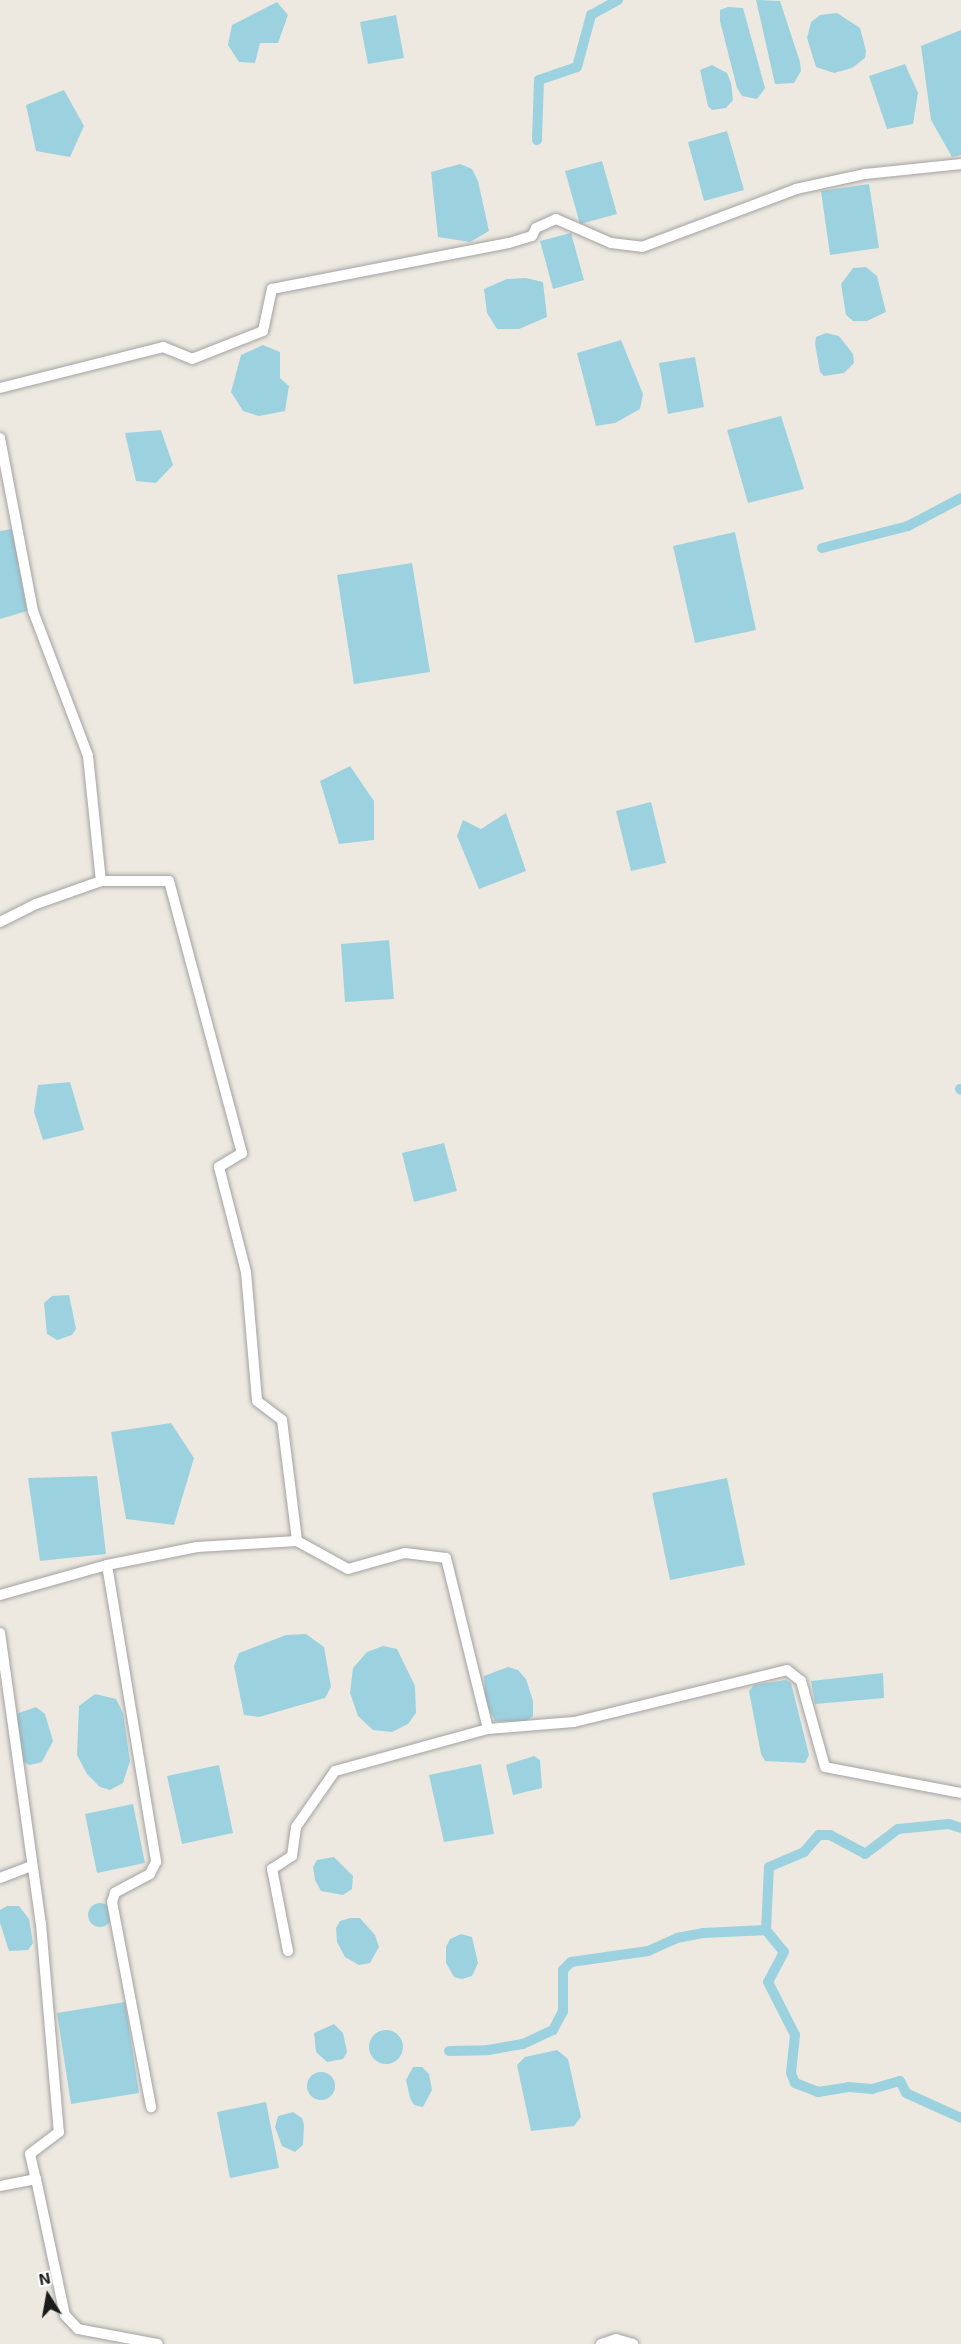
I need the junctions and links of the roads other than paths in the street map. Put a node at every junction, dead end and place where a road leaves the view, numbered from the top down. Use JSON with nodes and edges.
{"nodes":[{"id":1,"x":961,"y":164,"type":"edge"},
{"id":2,"x":0,"y":388,"type":"edge"},
{"id":3,"x":0,"y":438,"type":"edge"},
{"id":4,"x":101,"y":881,"type":"junction"},
{"id":5,"x":0,"y":922,"type":"edge"},
{"id":6,"x":297,"y":1541,"type":"junction"},
{"id":7,"x":106,"y":1565,"type":"junction"},
{"id":8,"x":0,"y":1595,"type":"edge"},
{"id":9,"x":0,"y":1633,"type":"edge"},
{"id":10,"x":488,"y":1729,"type":"junction"},
{"id":11,"x":961,"y":1793,"type":"edge"},
{"id":12,"x":32,"y":1866,"type":"junction"},
{"id":13,"x":0,"y":1878,"type":"edge"},
{"id":14,"x":288,"y":1951,"type":"dead end"},
{"id":15,"x":151,"y":2107,"type":"dead end"},
{"id":16,"x":36,"y":2179,"type":"junction"},
{"id":17,"x":0,"y":2186,"type":"edge"},
{"id":18,"x":158,"y":2344,"type":"edge"},
{"id":19,"x":601,"y":2344,"type":"edge"},
{"id":20,"x":633,"y":2344,"type":"edge"}],
"edges":[{"from":1,"to":2,"type":"street"},
{"from":3,"to":4,"type":"street"},
{"from":4,"to":5,"type":"street"},
{"from":4,"to":6,"type":"street"},
{"from":6,"to":7,"type":"street"},
{"from":6,"to":10,"type":"street"},
{"from":7,"to":8,"type":"street"},
{"from":7,"to":15,"type":"street"},
{"from":9,"to":12,"type":"street"},
{"from":10,"to":11,"type":"street"},
{"from":10,"to":14,"type":"street"},
{"from":12,"to":13,"type":"street"},
{"from":12,"to":16,"type":"street"},
{"from":16,"to":17,"type":"street"},
{"from":16,"to":18,"type":"street"},
{"from":19,"to":20,"type":"street"}]}
